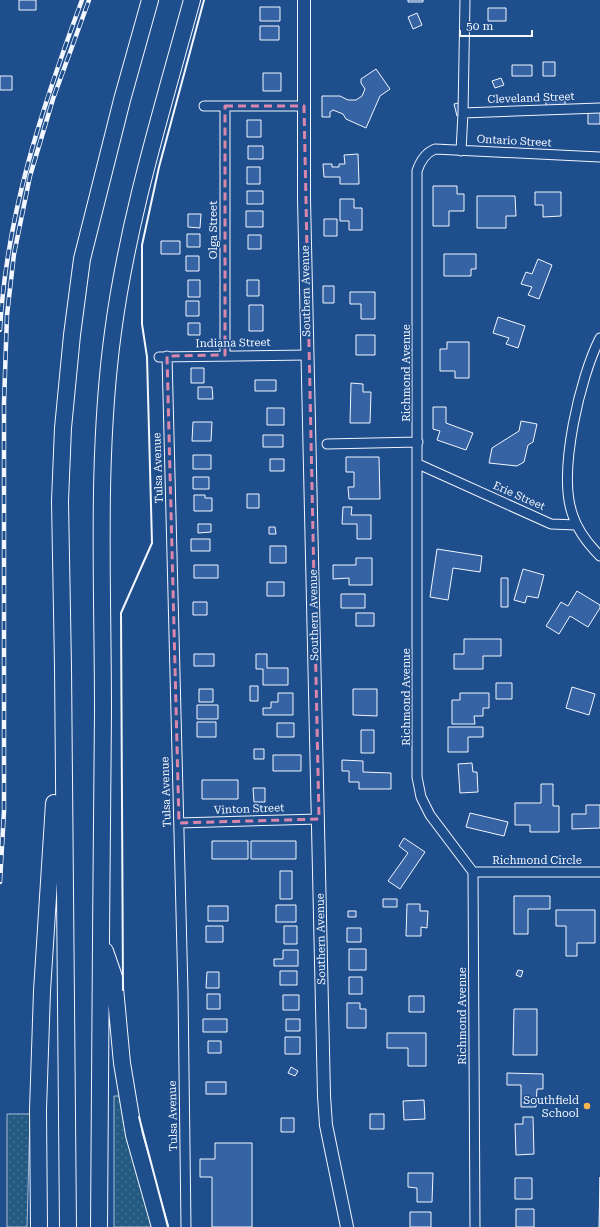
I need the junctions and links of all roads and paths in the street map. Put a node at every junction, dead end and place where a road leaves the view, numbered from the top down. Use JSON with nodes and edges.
{"nodes":[{"id":1,"x":150,"y":0,"type":"edge"},
{"id":2,"x":192,"y":0,"type":"edge"},
{"id":3,"x":304,"y":0,"type":"edge"},
{"id":4,"x":465,"y":0,"type":"edge"},
{"id":5,"x":204,"y":106,"type":"dead end"},
{"id":6,"x":225,"y":106,"type":"junction"},
{"id":7,"x":304,"y":106,"type":"junction"},
{"id":8,"x":600,"y":108,"type":"edge"},
{"id":9,"x":463,"y":113,"type":"junction"},
{"id":10,"x":461,"y":151,"type":"junction"},
{"id":11,"x":428,"y":153,"type":"joint"},
{"id":12,"x":600,"y":157,"type":"edge"},
{"id":13,"x":600,"y":338,"type":"edge"},
{"id":14,"x":307,"y":354,"type":"junction"},
{"id":15,"x":225,"y":355,"type":"junction"},
{"id":16,"x":163,"y":356,"type":"joint"},
{"id":17,"x":418,"y":442,"type":"junction"},
{"id":18,"x":327,"y":444,"type":"dead end"},
{"id":19,"x":418,"y":464,"type":"junction"},
{"id":20,"x":576,"y":525,"type":"junction"},
{"id":21,"x":600,"y":556,"type":"edge"},
{"id":22,"x":63,"y":667,"type":"junction"},
{"id":23,"x":319,"y":819,"type":"junction"},
{"id":24,"x":180,"y":823,"type":"junction"},
{"id":25,"x":473,"y":872,"type":"junction"},
{"id":26,"x":600,"y":872,"type":"edge"},
{"id":27,"x":101,"y":935,"type":"junction"},
{"id":28,"x":39,"y":1227,"type":"edge"},
{"id":29,"x":68,"y":1227,"type":"edge"},
{"id":30,"x":99,"y":1227,"type":"edge"},
{"id":31,"x":160,"y":1227,"type":"edge"},
{"id":32,"x":186,"y":1227,"type":"edge"},
{"id":33,"x":347,"y":1227,"type":"edge"},
{"id":34,"x":475,"y":1227,"type":"edge"}],
"edges":[{"from":1,"to":22,"type":"highway"},
{"from":2,"to":27,"type":"highway"},
{"from":3,"to":7,"type":"street","name":"Southern Avenue"},
{"from":4,"to":9,"type":"street"},
{"from":5,"to":6,"type":"street"},
{"from":6,"to":7,"type":"street"},
{"from":6,"to":15,"type":"street","name":"Olga Street"},
{"from":7,"to":14,"type":"street","name":"Southern Avenue"},
{"from":8,"to":9,"type":"street","name":"Cleveland Street"},
{"from":9,"to":10,"type":"street"},
{"from":10,"to":11,"type":"street","name":"Ontario Street"},
{"from":10,"to":12,"type":"street","name":"Ontario Street"},
{"from":11,"to":17,"type":"street","name":"Richmond Avenue"},
{"from":13,"to":20,"type":"street"},
{"from":14,"to":15,"type":"street","name":"Indiana Street"},
{"from":14,"to":23,"type":"street","name":"Southern Avenue"},
{"from":15,"to":16,"type":"street","name":"Indiana Street"},
{"from":16,"to":24,"type":"street","name":"Tulsa Avenue"},
{"from":17,"to":18,"type":"street"},
{"from":17,"to":19,"type":"street","name":"Richmond Avenue"},
{"from":19,"to":20,"type":"street","name":"Erie Street"},
{"from":19,"to":25,"type":"street","name":"Richmond Avenue"},
{"from":20,"to":21,"type":"street"},
{"from":22,"to":28,"type":"highway"},
{"from":22,"to":29,"type":"highway"},
{"from":23,"to":24,"type":"street","name":"Vinton Street"},
{"from":23,"to":33,"type":"street","name":"Southern Avenue"},
{"from":24,"to":32,"type":"street","name":"Tulsa Avenue"},
{"from":25,"to":26,"type":"street","name":"Richmond Circle"},
{"from":25,"to":34,"type":"street","name":"Richmond Avenue"},
{"from":27,"to":30,"type":"highway"},
{"from":27,"to":31,"type":"highway"}]}
